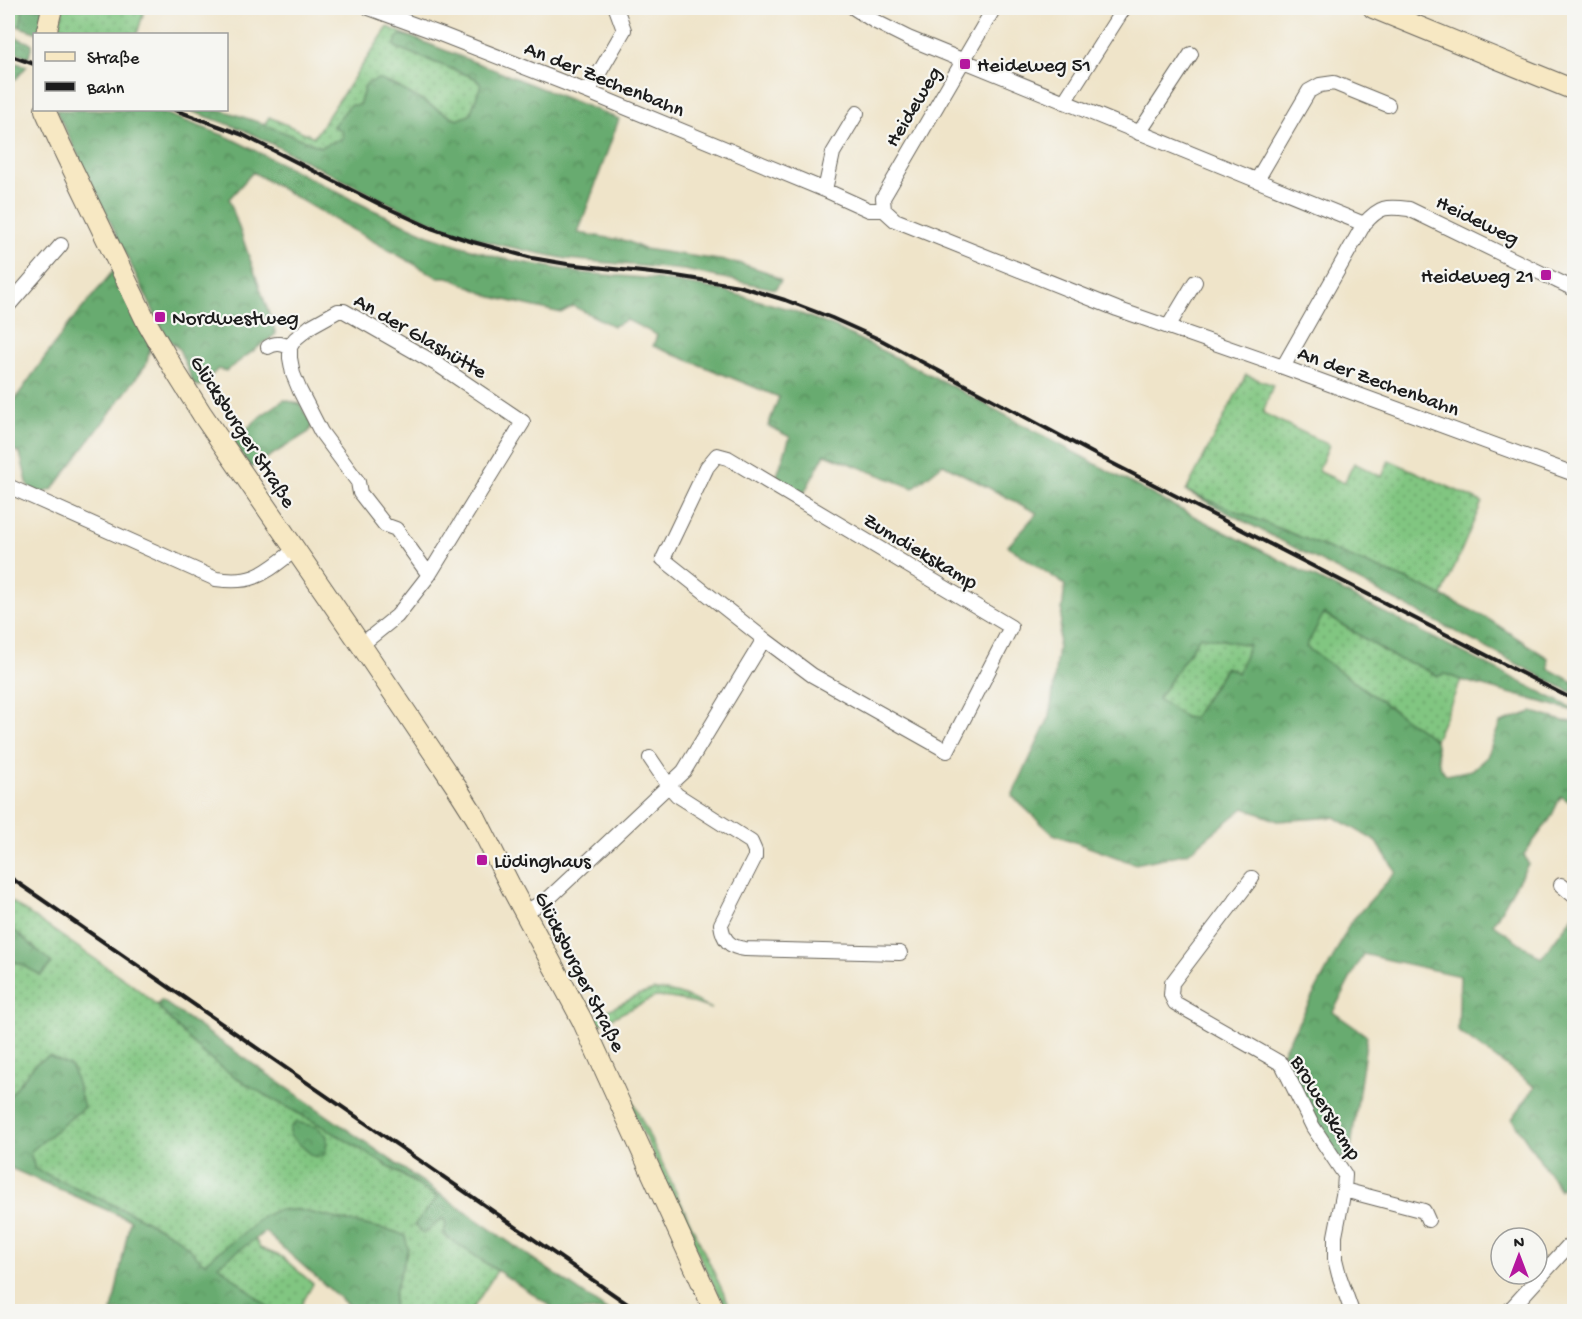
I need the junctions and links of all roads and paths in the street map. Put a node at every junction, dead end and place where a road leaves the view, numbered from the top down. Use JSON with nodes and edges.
{"nodes":[{"id":1,"x":52,"y":8,"type":"edge"},
{"id":2,"x":369,"y":8,"type":"edge"},
{"id":3,"x":616,"y":8,"type":"edge"},
{"id":4,"x":854,"y":8,"type":"edge"},
{"id":5,"x":994,"y":8,"type":"edge"},
{"id":6,"x":1124,"y":8,"type":"edge"},
{"id":7,"x":1373,"y":8,"type":"edge"},
{"id":8,"x":46,"y":33,"type":"edge"},
{"id":9,"x":1191,"y":54,"type":"dead end"},
{"id":10,"x":963,"y":61,"type":"junction"},
{"id":11,"x":1575,"y":90,"type":"edge"},
{"id":12,"x":588,"y":93,"type":"junction"},
{"id":13,"x":1064,"y":102,"type":"junction"},
{"id":14,"x":1388,"y":105,"type":"dead end"},
{"id":15,"x":45,"y":111,"type":"edge"},
{"id":16,"x":857,"y":113,"type":"dead end"},
{"id":17,"x":1139,"y":133,"type":"junction"},
{"id":18,"x":1257,"y":180,"type":"junction"},
{"id":19,"x":825,"y":190,"type":"junction"},
{"id":20,"x":884,"y":210,"type":"junction"},
{"id":21,"x":1364,"y":224,"type":"junction"},
{"id":22,"x":60,"y":245,"type":"dead end"},
{"id":23,"x":1195,"y":282,"type":"dead end"},
{"id":24,"x":1575,"y":289,"type":"edge"},
{"id":25,"x":8,"y":306,"type":"edge"},
{"id":26,"x":1168,"y":327,"type":"junction"},
{"id":27,"x":268,"y":347,"type":"dead end"},
{"id":28,"x":290,"y":347,"type":"junction"},
{"id":29,"x":1283,"y":367,"type":"junction"},
{"id":30,"x":1575,"y":474,"type":"edge"},
{"id":31,"x":8,"y":486,"type":"edge"},
{"id":32,"x":295,"y":550,"type":"junction"},
{"id":33,"x":429,"y":575,"type":"junction"},
{"id":34,"x":764,"y":639,"type":"junction"},
{"id":35,"x":361,"y":645,"type":"junction"},
{"id":36,"x":650,"y":758,"type":"dead end"},
{"id":37,"x":669,"y":786,"type":"junction"},
{"id":38,"x":1252,"y":878,"type":"dead end"},
{"id":39,"x":1561,"y":885,"type":"dead end"},
{"id":40,"x":1575,"y":896,"type":"edge"},
{"id":41,"x":525,"y":912,"type":"junction"},
{"id":42,"x":900,"y":953,"type":"dead end"},
{"id":43,"x":1344,"y":1190,"type":"junction"},
{"id":44,"x":1428,"y":1220,"type":"dead end"},
{"id":45,"x":1569,"y":1245,"type":"dead end"},
{"id":46,"x":1347,"y":1308,"type":"edge"},
{"id":47,"x":716,"y":1311,"type":"edge"},
{"id":48,"x":1508,"y":1311,"type":"edge"}],
"edges":[{"from":1,"to":8,"type":"main road"},
{"from":2,"to":12,"type":"street","name":"An der Zechenbahn"},
{"from":3,"to":12,"type":"street"},
{"from":4,"to":10,"type":"street","name":"Heideweg"},
{"from":5,"to":10,"type":"street","name":"Heideweg"},
{"from":6,"to":13,"type":"street"},
{"from":7,"to":11,"type":"main road"},
{"from":9,"to":17,"type":"street"},
{"from":10,"to":13,"type":"street","name":"Heideweg"},
{"from":10,"to":20,"type":"street","name":"Heideweg"},
{"from":12,"to":19,"type":"street","name":"An der Zechenbahn"},
{"from":13,"to":17,"type":"street","name":"Heideweg"},
{"from":14,"to":18,"type":"street"},
{"from":15,"to":32,"type":"main road","name":"Glücksburger Straße"},
{"from":16,"to":19,"type":"street"},
{"from":17,"to":18,"type":"street","name":"Heideweg"},
{"from":18,"to":21,"type":"street","name":"Heideweg"},
{"from":19,"to":20,"type":"street","name":"An der Zechenbahn"},
{"from":20,"to":26,"type":"street","name":"An der Zechenbahn"},
{"from":21,"to":24,"type":"street","name":"Heideweg"},
{"from":21,"to":29,"type":"street","name":"Heideweg"},
{"from":22,"to":25,"type":"street"},
{"from":23,"to":26,"type":"street"},
{"from":26,"to":29,"type":"street","name":"An der Zechenbahn"},
{"from":27,"to":28,"type":"street"},
{"from":28,"to":33,"type":"street"},
{"from":28,"to":33,"type":"street","name":"An der Glashütte"},
{"from":29,"to":30,"type":"street","name":"An der Zechenbahn"},
{"from":31,"to":32,"type":"street"},
{"from":32,"to":35,"type":"main road","name":"Glücksburger Straße"},
{"from":33,"to":35,"type":"street","name":"An der Glashütte"},
{"from":34,"to":34,"type":"street","name":"Zumdiekskamp"},
{"from":34,"to":37,"type":"street"},
{"from":35,"to":41,"type":"main road","name":"Glücksburger Straße"},
{"from":36,"to":37,"type":"street"},
{"from":37,"to":41,"type":"street"},
{"from":37,"to":42,"type":"street"},
{"from":38,"to":43,"type":"street","name":"Browerskamp"},
{"from":39,"to":40,"type":"street"},
{"from":41,"to":47,"type":"main road","name":"Glücksburger Straße"},
{"from":43,"to":44,"type":"street","name":"Browerskamp"},
{"from":43,"to":46,"type":"street","name":"Browerskamp"},
{"from":45,"to":48,"type":"street"}]}
